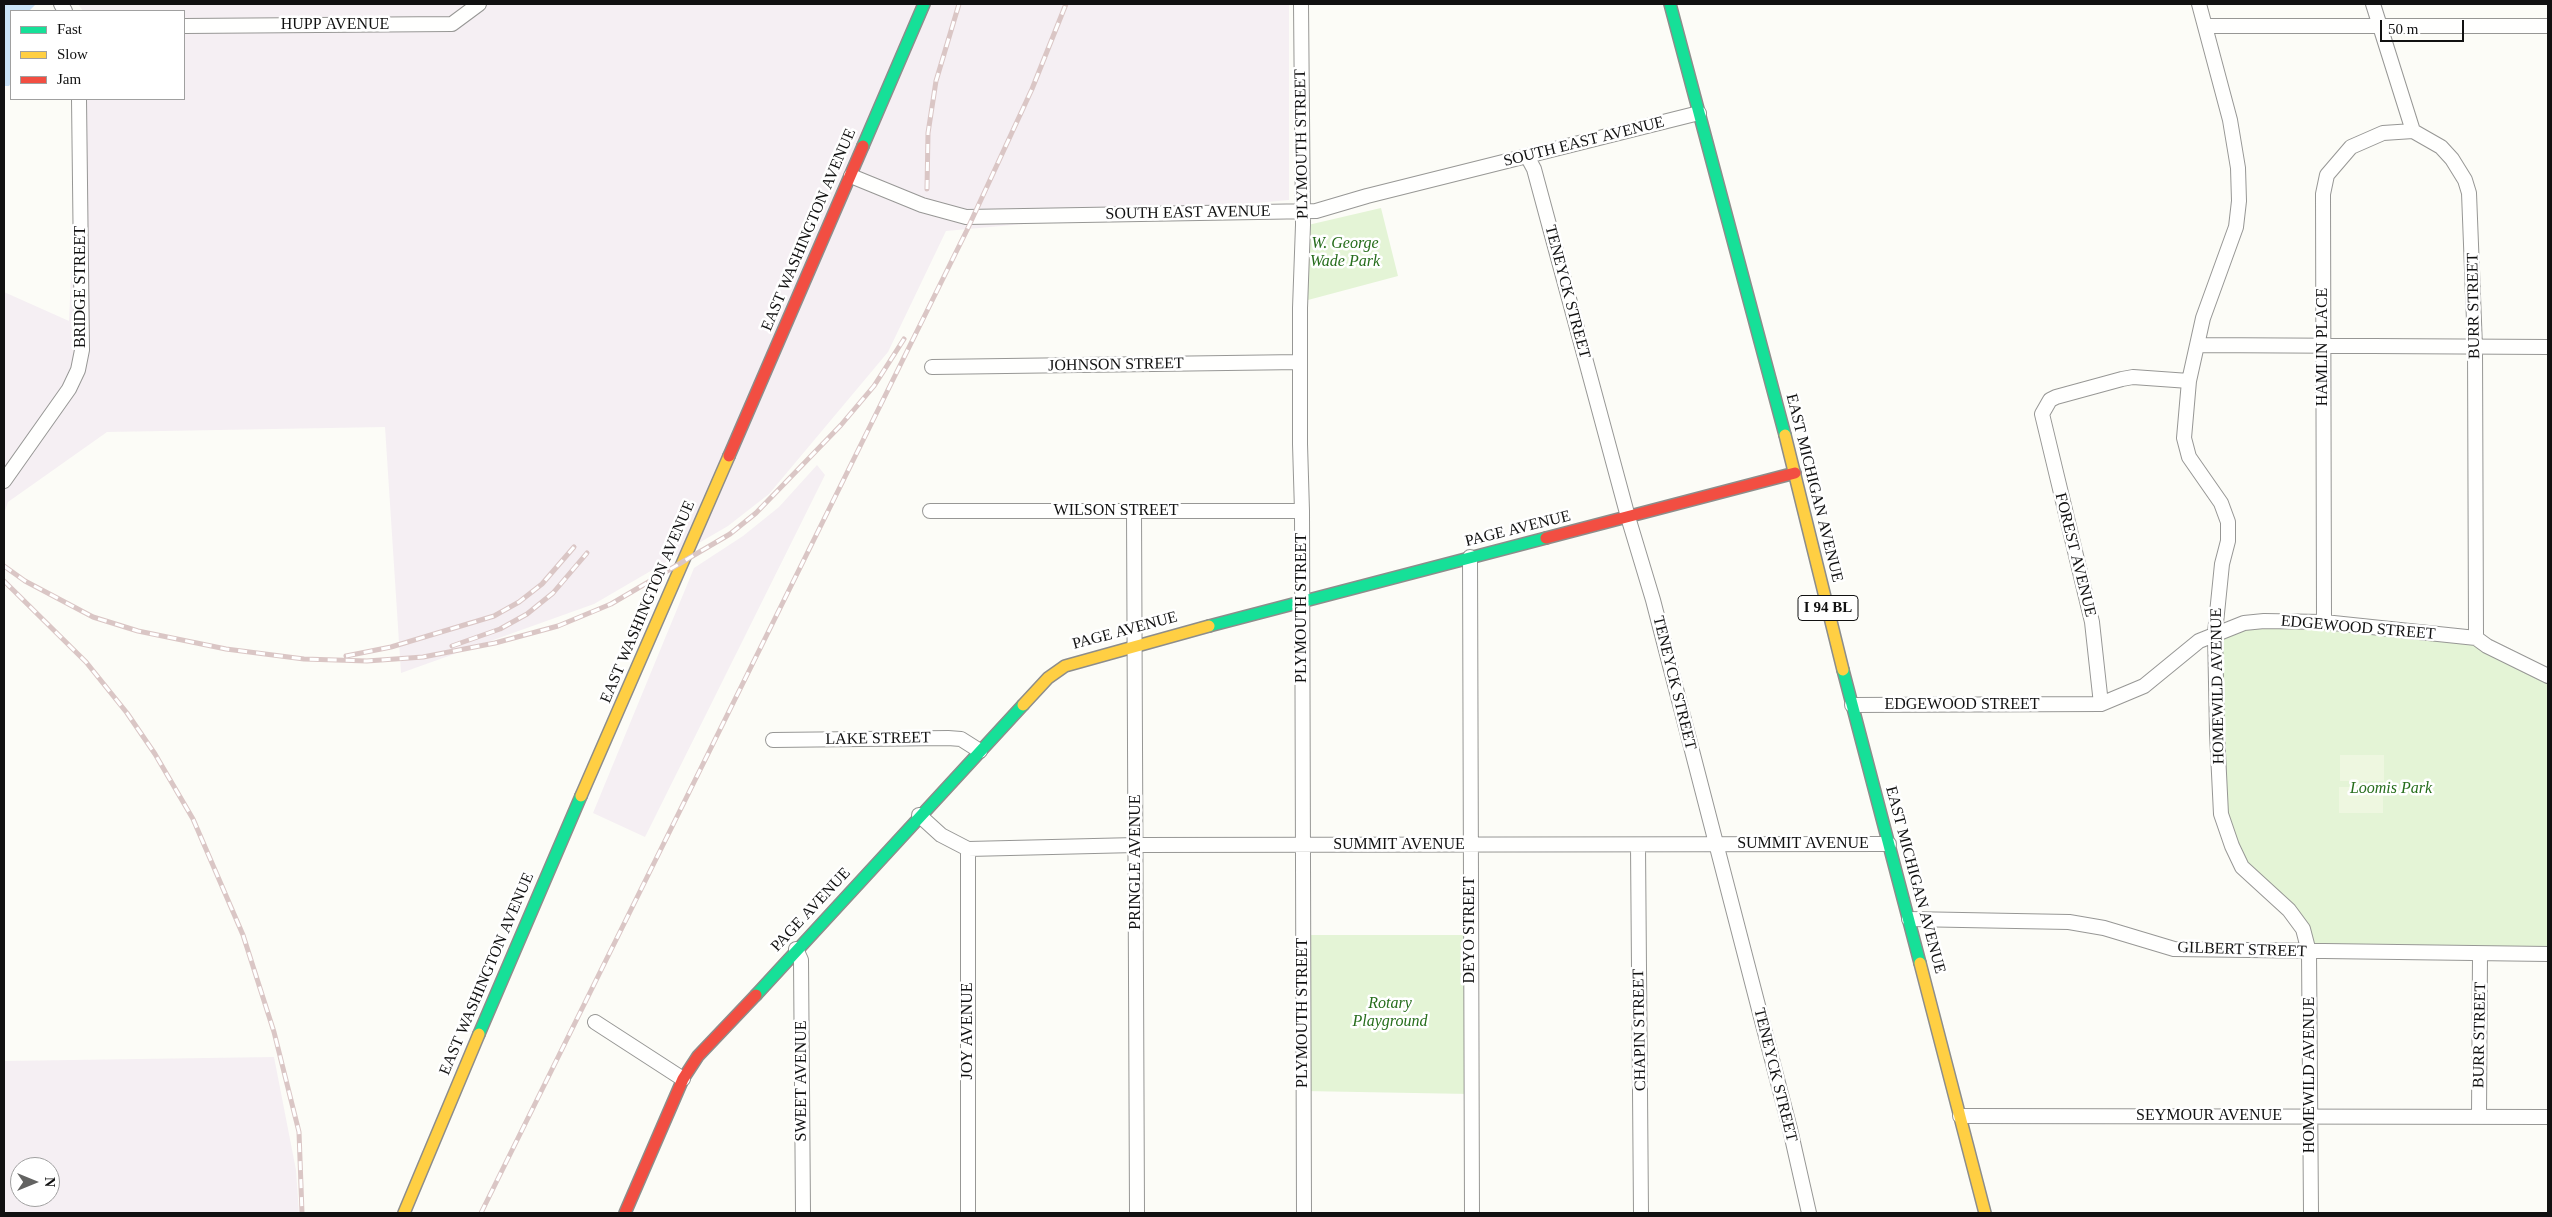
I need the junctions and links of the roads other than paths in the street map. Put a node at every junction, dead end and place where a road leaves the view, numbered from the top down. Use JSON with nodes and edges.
{"nodes":[{"id":1,"x":479,"y":4,"type":"edge"},
{"id":2,"x":924,"y":4,"type":"edge"},
{"id":3,"x":1301,"y":4,"type":"edge"},
{"id":4,"x":1670,"y":4,"type":"edge"},
{"id":5,"x":2199,"y":4,"type":"edge"},
{"id":6,"x":2374,"y":4,"type":"edge"},
{"id":7,"x":185,"y":26,"type":"edge"},
{"id":8,"x":2206,"y":26,"type":"junction"},
{"id":9,"x":2379,"y":26,"type":"junction"},
{"id":10,"x":2548,"y":26,"type":"edge"},
{"id":11,"x":79,"y":100,"type":"edge"},
{"id":12,"x":1699,"y":113,"type":"junction"},
{"id":13,"x":2414,"y":131,"type":"junction"},
{"id":14,"x":1527,"y":156,"type":"junction"},
{"id":15,"x":851,"y":176,"type":"junction"},
{"id":16,"x":1302,"y":211,"type":"junction"},
{"id":17,"x":2197,"y":345,"type":"junction"},
{"id":18,"x":2548,"y":346,"type":"edge"},
{"id":19,"x":2323,"y":347,"type":"junction"},
{"id":20,"x":2475,"y":347,"type":"junction"},
{"id":21,"x":1300,"y":362,"type":"junction"},
{"id":22,"x":932,"y":367,"type":"dead end"},
{"id":23,"x":2190,"y":381,"type":"junction"},
{"id":24,"x":1795,"y":474,"type":"junction"},
{"id":25,"x":4,"y":481,"type":"edge"},
{"id":26,"x":930,"y":511,"type":"dead end"},
{"id":27,"x":1134,"y":511,"type":"junction"},
{"id":28,"x":1302,"y":511,"type":"junction"},
{"id":29,"x":1628,"y":517,"type":"junction"},
{"id":30,"x":1470,"y":557,"type":"junction"},
{"id":31,"x":1302,"y":602,"type":"junction"},
{"id":32,"x":2324,"y":622,"type":"junction"},
{"id":33,"x":2215,"y":633,"type":"junction"},
{"id":34,"x":2476,"y":638,"type":"junction"},
{"id":35,"x":1134,"y":644,"type":"junction"},
{"id":36,"x":2548,"y":676,"type":"edge"},
{"id":37,"x":2101,"y":704,"type":"junction"},
{"id":38,"x":1852,"y":705,"type":"junction"},
{"id":39,"x":773,"y":740,"type":"dead end"},
{"id":40,"x":980,"y":752,"type":"junction"},
{"id":41,"x":919,"y":815,"type":"junction"},
{"id":42,"x":1889,"y":844,"type":"junction"},
{"id":43,"x":1136,"y":845,"type":"junction"},
{"id":44,"x":1303,"y":845,"type":"junction"},
{"id":45,"x":1470,"y":845,"type":"junction"},
{"id":46,"x":1715,"y":845,"type":"junction"},
{"id":47,"x":1638,"y":846,"type":"junction"},
{"id":48,"x":968,"y":849,"type":"junction"},
{"id":49,"x":1909,"y":919,"type":"junction"},
{"id":50,"x":796,"y":949,"type":"junction"},
{"id":51,"x":2309,"y":952,"type":"junction"},
{"id":52,"x":2480,"y":954,"type":"junction"},
{"id":53,"x":2548,"y":954,"type":"edge"},
{"id":54,"x":595,"y":1022,"type":"dead end"},
{"id":55,"x":683,"y":1079,"type":"junction"},
{"id":56,"x":1960,"y":1116,"type":"junction"},
{"id":57,"x":2479,"y":1116,"type":"junction"},
{"id":58,"x":2311,"y":1117,"type":"junction"},
{"id":59,"x":2548,"y":1117,"type":"edge"},
{"id":60,"x":404,"y":1213,"type":"edge"},
{"id":61,"x":625,"y":1213,"type":"edge"},
{"id":62,"x":803,"y":1213,"type":"edge"},
{"id":63,"x":968,"y":1213,"type":"edge"},
{"id":64,"x":1137,"y":1213,"type":"edge"},
{"id":65,"x":1304,"y":1213,"type":"edge"},
{"id":66,"x":1472,"y":1213,"type":"edge"},
{"id":67,"x":1641,"y":1213,"type":"edge"},
{"id":68,"x":1809,"y":1213,"type":"edge"},
{"id":69,"x":1985,"y":1213,"type":"edge"},
{"id":70,"x":2311,"y":1213,"type":"edge"}],
"edges":[{"from":1,"to":7,"type":"street","name":"HUPP AVENUE"},
{"from":2,"to":15,"type":"street","name":"EAST WASHINGTON AVENUE"},
{"from":3,"to":16,"type":"street","name":"PLYMOUTH STREET"},
{"from":4,"to":12,"type":"street","name":"EAST MICHIGAN AVENUE","number":"I 94 BL"},
{"from":5,"to":8,"type":"street","name":"HOMEWILD AVENUE"},
{"from":6,"to":9,"type":"street"},
{"from":8,"to":9,"type":"street"},
{"from":8,"to":17,"type":"street","name":"HOMEWILD AVENUE"},
{"from":9,"to":10,"type":"street"},
{"from":9,"to":13,"type":"street"},
{"from":11,"to":25,"type":"street","name":"BRIDGE STREET"},
{"from":12,"to":14,"type":"street","name":"SOUTH EAST AVENUE"},
{"from":12,"to":24,"type":"street","name":"EAST MICHIGAN AVENUE","number":"I 94 BL"},
{"from":13,"to":19,"type":"street","name":"HAMLIN PLACE"},
{"from":13,"to":20,"type":"street","name":"BURR STREET"},
{"from":14,"to":16,"type":"street","name":"SOUTH EAST AVENUE"},
{"from":14,"to":29,"type":"street","name":"TENEYCK STREET"},
{"from":15,"to":16,"type":"street","name":"SOUTH EAST AVENUE"},
{"from":15,"to":60,"type":"street","name":"EAST WASHINGTON AVENUE"},
{"from":16,"to":21,"type":"street","name":"PLYMOUTH STREET"},
{"from":17,"to":19,"type":"street"},
{"from":17,"to":23,"type":"street","name":"HOMEWILD AVENUE"},
{"from":18,"to":20,"type":"street"},
{"from":19,"to":20,"type":"street"},
{"from":19,"to":32,"type":"street","name":"HAMLIN PLACE"},
{"from":20,"to":34,"type":"street","name":"BURR STREET"},
{"from":21,"to":22,"type":"street","name":"JOHNSON STREET"},
{"from":21,"to":28,"type":"street","name":"PLYMOUTH STREET"},
{"from":23,"to":33,"type":"street","name":"HOMEWILD AVENUE"},
{"from":23,"to":37,"type":"street","name":"FOREST AVENUE"},
{"from":24,"to":29,"type":"street","name":"PAGE AVENUE"},
{"from":24,"to":38,"type":"street","name":"EAST MICHIGAN AVENUE","number":"I 94 BL"},
{"from":26,"to":27,"type":"street","name":"WILSON STREET"},
{"from":27,"to":28,"type":"street","name":"WILSON STREET"},
{"from":27,"to":35,"type":"street","name":"PRINGLE AVENUE"},
{"from":28,"to":31,"type":"street","name":"PLYMOUTH STREET"},
{"from":29,"to":30,"type":"street","name":"PAGE AVENUE"},
{"from":29,"to":46,"type":"street","name":"TENEYCK STREET"},
{"from":30,"to":31,"type":"street","name":"PAGE AVENUE"},
{"from":30,"to":45,"type":"street","name":"DEYO STREET"},
{"from":31,"to":35,"type":"street","name":"PAGE AVENUE"},
{"from":31,"to":44,"type":"street","name":"PLYMOUTH STREET"},
{"from":32,"to":33,"type":"street","name":"EDGEWOOD STREET"},
{"from":32,"to":34,"type":"street","name":"EDGEWOOD STREET"},
{"from":33,"to":37,"type":"street","name":"EDGEWOOD STREET"},
{"from":33,"to":51,"type":"street","name":"HOMEWILD AVENUE"},
{"from":34,"to":36,"type":"street","name":"EDGEWOOD STREET"},
{"from":35,"to":40,"type":"street","name":"PAGE AVENUE"},
{"from":35,"to":43,"type":"street","name":"PRINGLE AVENUE"},
{"from":37,"to":38,"type":"street","name":"EDGEWOOD STREET"},
{"from":38,"to":42,"type":"street","name":"EAST MICHIGAN AVENUE","number":"I 94 BL"},
{"from":39,"to":40,"type":"street","name":"LAKE STREET"},
{"from":40,"to":41,"type":"street","name":"PAGE AVENUE"},
{"from":41,"to":48,"type":"street","name":"SUMMIT AVENUE"},
{"from":41,"to":50,"type":"street","name":"PAGE AVENUE"},
{"from":42,"to":46,"type":"street","name":"SUMMIT AVENUE"},
{"from":42,"to":49,"type":"street","name":"EAST MICHIGAN AVENUE","number":"I 94 BL"},
{"from":43,"to":44,"type":"street","name":"SUMMIT AVENUE"},
{"from":43,"to":48,"type":"street","name":"SUMMIT AVENUE"},
{"from":43,"to":64,"type":"street","name":"PRINGLE AVENUE"},
{"from":44,"to":45,"type":"street","name":"SUMMIT AVENUE"},
{"from":44,"to":65,"type":"street","name":"PLYMOUTH STREET"},
{"from":45,"to":47,"type":"street","name":"SUMMIT AVENUE"},
{"from":45,"to":66,"type":"street","name":"DEYO STREET"},
{"from":46,"to":47,"type":"street","name":"SUMMIT AVENUE"},
{"from":46,"to":68,"type":"street","name":"TENEYCK STREET"},
{"from":47,"to":67,"type":"street","name":"CHAPIN STREET"},
{"from":48,"to":63,"type":"street","name":"JOY AVENUE"},
{"from":49,"to":51,"type":"street","name":"GILBERT STREET"},
{"from":49,"to":56,"type":"street","name":"EAST MICHIGAN AVENUE","number":"I 94 BL"},
{"from":50,"to":55,"type":"street","name":"PAGE AVENUE"},
{"from":50,"to":62,"type":"street","name":"SWEET AVENUE"},
{"from":51,"to":52,"type":"street","name":"GILBERT STREET"},
{"from":51,"to":58,"type":"street","name":"HOMEWILD AVENUE"},
{"from":52,"to":53,"type":"street","name":"GILBERT STREET"},
{"from":52,"to":57,"type":"street","name":"BURR STREET"},
{"from":54,"to":55,"type":"street"},
{"from":55,"to":61,"type":"street","name":"PAGE AVENUE"},
{"from":56,"to":58,"type":"street","name":"SEYMOUR AVENUE"},
{"from":56,"to":69,"type":"street","name":"EAST MICHIGAN AVENUE","number":"I 94 BL"},
{"from":57,"to":58,"type":"street","name":"SEYMOUR AVENUE"},
{"from":57,"to":59,"type":"street","name":"SEYMOUR AVENUE"},
{"from":58,"to":70,"type":"street","name":"HOMEWILD AVENUE"}]}
